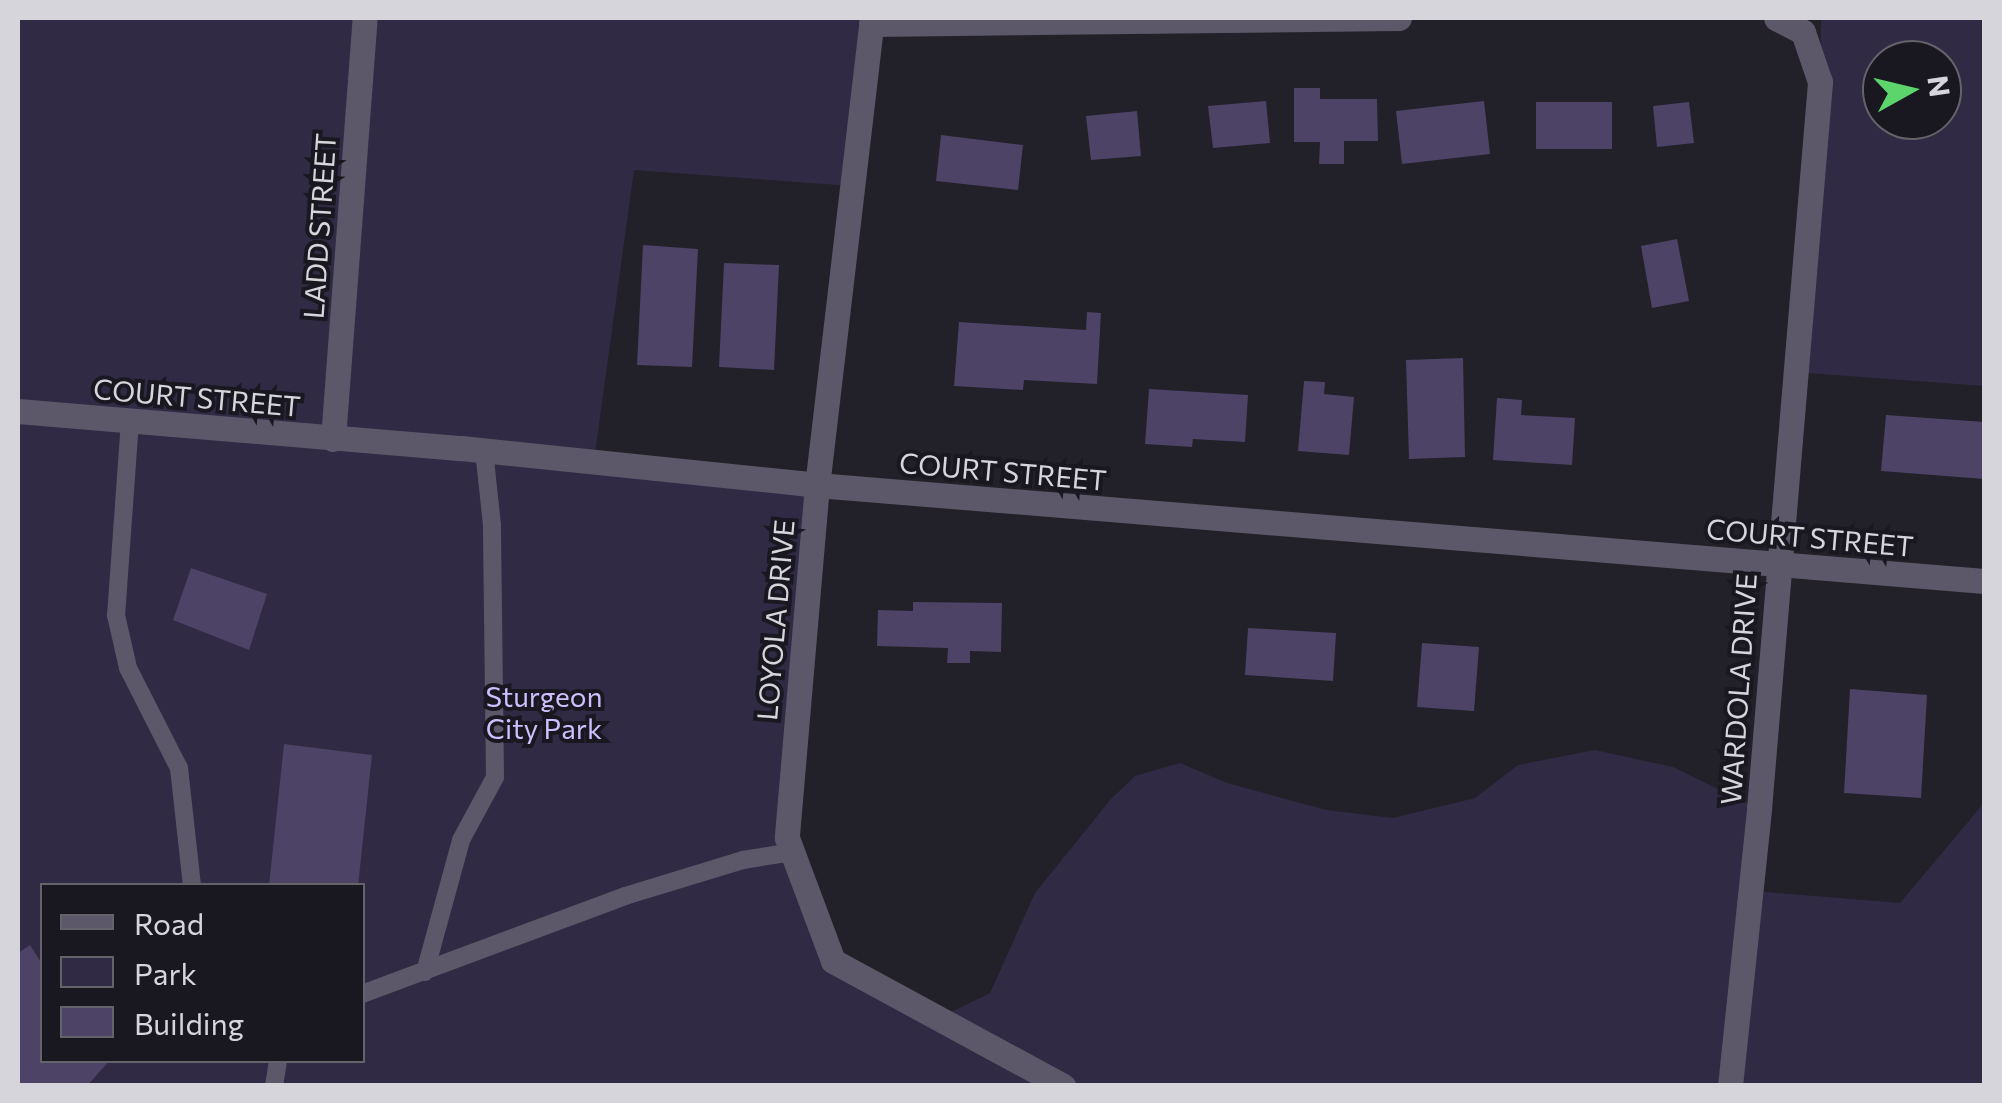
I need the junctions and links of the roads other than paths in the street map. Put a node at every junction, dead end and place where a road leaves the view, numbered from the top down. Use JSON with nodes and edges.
{"nodes":[{"id":1,"x":365,"y":18,"type":"edge"},
{"id":2,"x":1399,"y":18,"type":"edge"},
{"id":3,"x":1776,"y":18,"type":"edge"},
{"id":4,"x":872,"y":21,"type":"edge"},
{"id":5,"x":18,"y":412,"type":"edge"},
{"id":6,"x":130,"y":422,"type":"junction"},
{"id":7,"x":333,"y":439,"type":"junction"},
{"id":8,"x":484,"y":450,"type":"junction"},
{"id":9,"x":817,"y":486,"type":"junction"},
{"id":10,"x":1777,"y":565,"type":"junction"},
{"id":11,"x":1984,"y":581,"type":"edge"},
{"id":12,"x":792,"y":852,"type":"junction"},
{"id":13,"x":192,"y":883,"type":"edge"},
{"id":14,"x":425,"y":972,"type":"junction"},
{"id":15,"x":365,"y":993,"type":"edge"},
{"id":16,"x":1062,"y":1086,"type":"edge"},
{"id":17,"x":1730,"y":1086,"type":"edge"}],
"edges":[{"from":1,"to":7,"type":"street","name":"LADD STREET"},
{"from":2,"to":4,"type":"street"},
{"from":3,"to":10,"type":"street","name":"WARDOLA DRIVE"},
{"from":4,"to":9,"type":"street","name":"LOYOLA DRIVE"},
{"from":5,"to":6,"type":"street","name":"COURT STREET"},
{"from":6,"to":7,"type":"street","name":"COURT STREET"},
{"from":6,"to":13,"type":"lane"},
{"from":7,"to":8,"type":"street","name":"COURT STREET"},
{"from":8,"to":9,"type":"street","name":"COURT STREET"},
{"from":8,"to":14,"type":"lane"},
{"from":9,"to":10,"type":"street","name":"COURT STREET"},
{"from":9,"to":12,"type":"street","name":"LOYOLA DRIVE"},
{"from":10,"to":11,"type":"street","name":"COURT STREET"},
{"from":10,"to":17,"type":"street","name":"WARDOLA DRIVE"},
{"from":12,"to":14,"type":"lane"},
{"from":12,"to":16,"type":"street","name":"LOYOLA DRIVE"},
{"from":14,"to":15,"type":"lane"}]}
